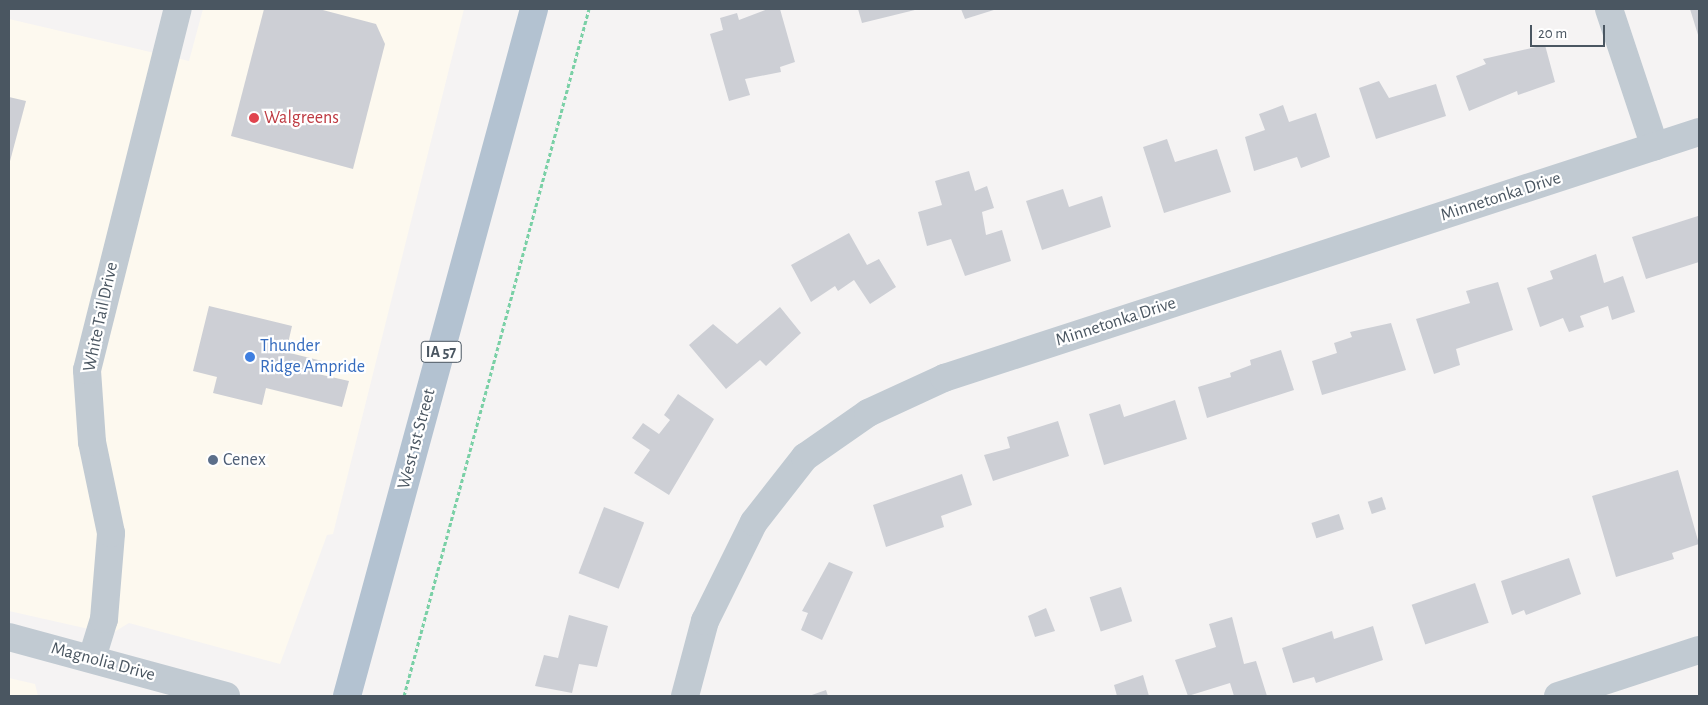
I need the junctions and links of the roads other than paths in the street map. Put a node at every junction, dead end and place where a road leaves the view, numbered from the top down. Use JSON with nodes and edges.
{"nodes":[{"id":1,"x":178,"y":9,"type":"edge"},
{"id":2,"x":534,"y":9,"type":"edge"},
{"id":3,"x":1609,"y":9,"type":"edge"},
{"id":4,"x":1699,"y":132,"type":"edge"},
{"id":5,"x":1655,"y":147,"type":"junction"},
{"id":6,"x":9,"y":637,"type":"edge"},
{"id":7,"x":1699,"y":650,"type":"edge"},
{"id":8,"x":92,"y":658,"type":"junction"},
{"id":9,"x":226,"y":696,"type":"edge"},
{"id":10,"x":347,"y":696,"type":"edge"},
{"id":11,"x":685,"y":696,"type":"edge"},
{"id":12,"x":1558,"y":696,"type":"edge"}],
"edges":[{"from":1,"to":8,"type":"street","name":"White Tail Drive"},
{"from":2,"to":10,"type":"main road","name":"West 1st Street","number":"IA 57"},
{"from":3,"to":5,"type":"street"},
{"from":4,"to":5,"type":"street","name":"Minnetonka Drive"},
{"from":5,"to":11,"type":"street","name":"Minnetonka Drive"},
{"from":6,"to":8,"type":"street","name":"Magnolia Drive"},
{"from":7,"to":12,"type":"street"},
{"from":8,"to":9,"type":"street","name":"Magnolia Drive"}]}
